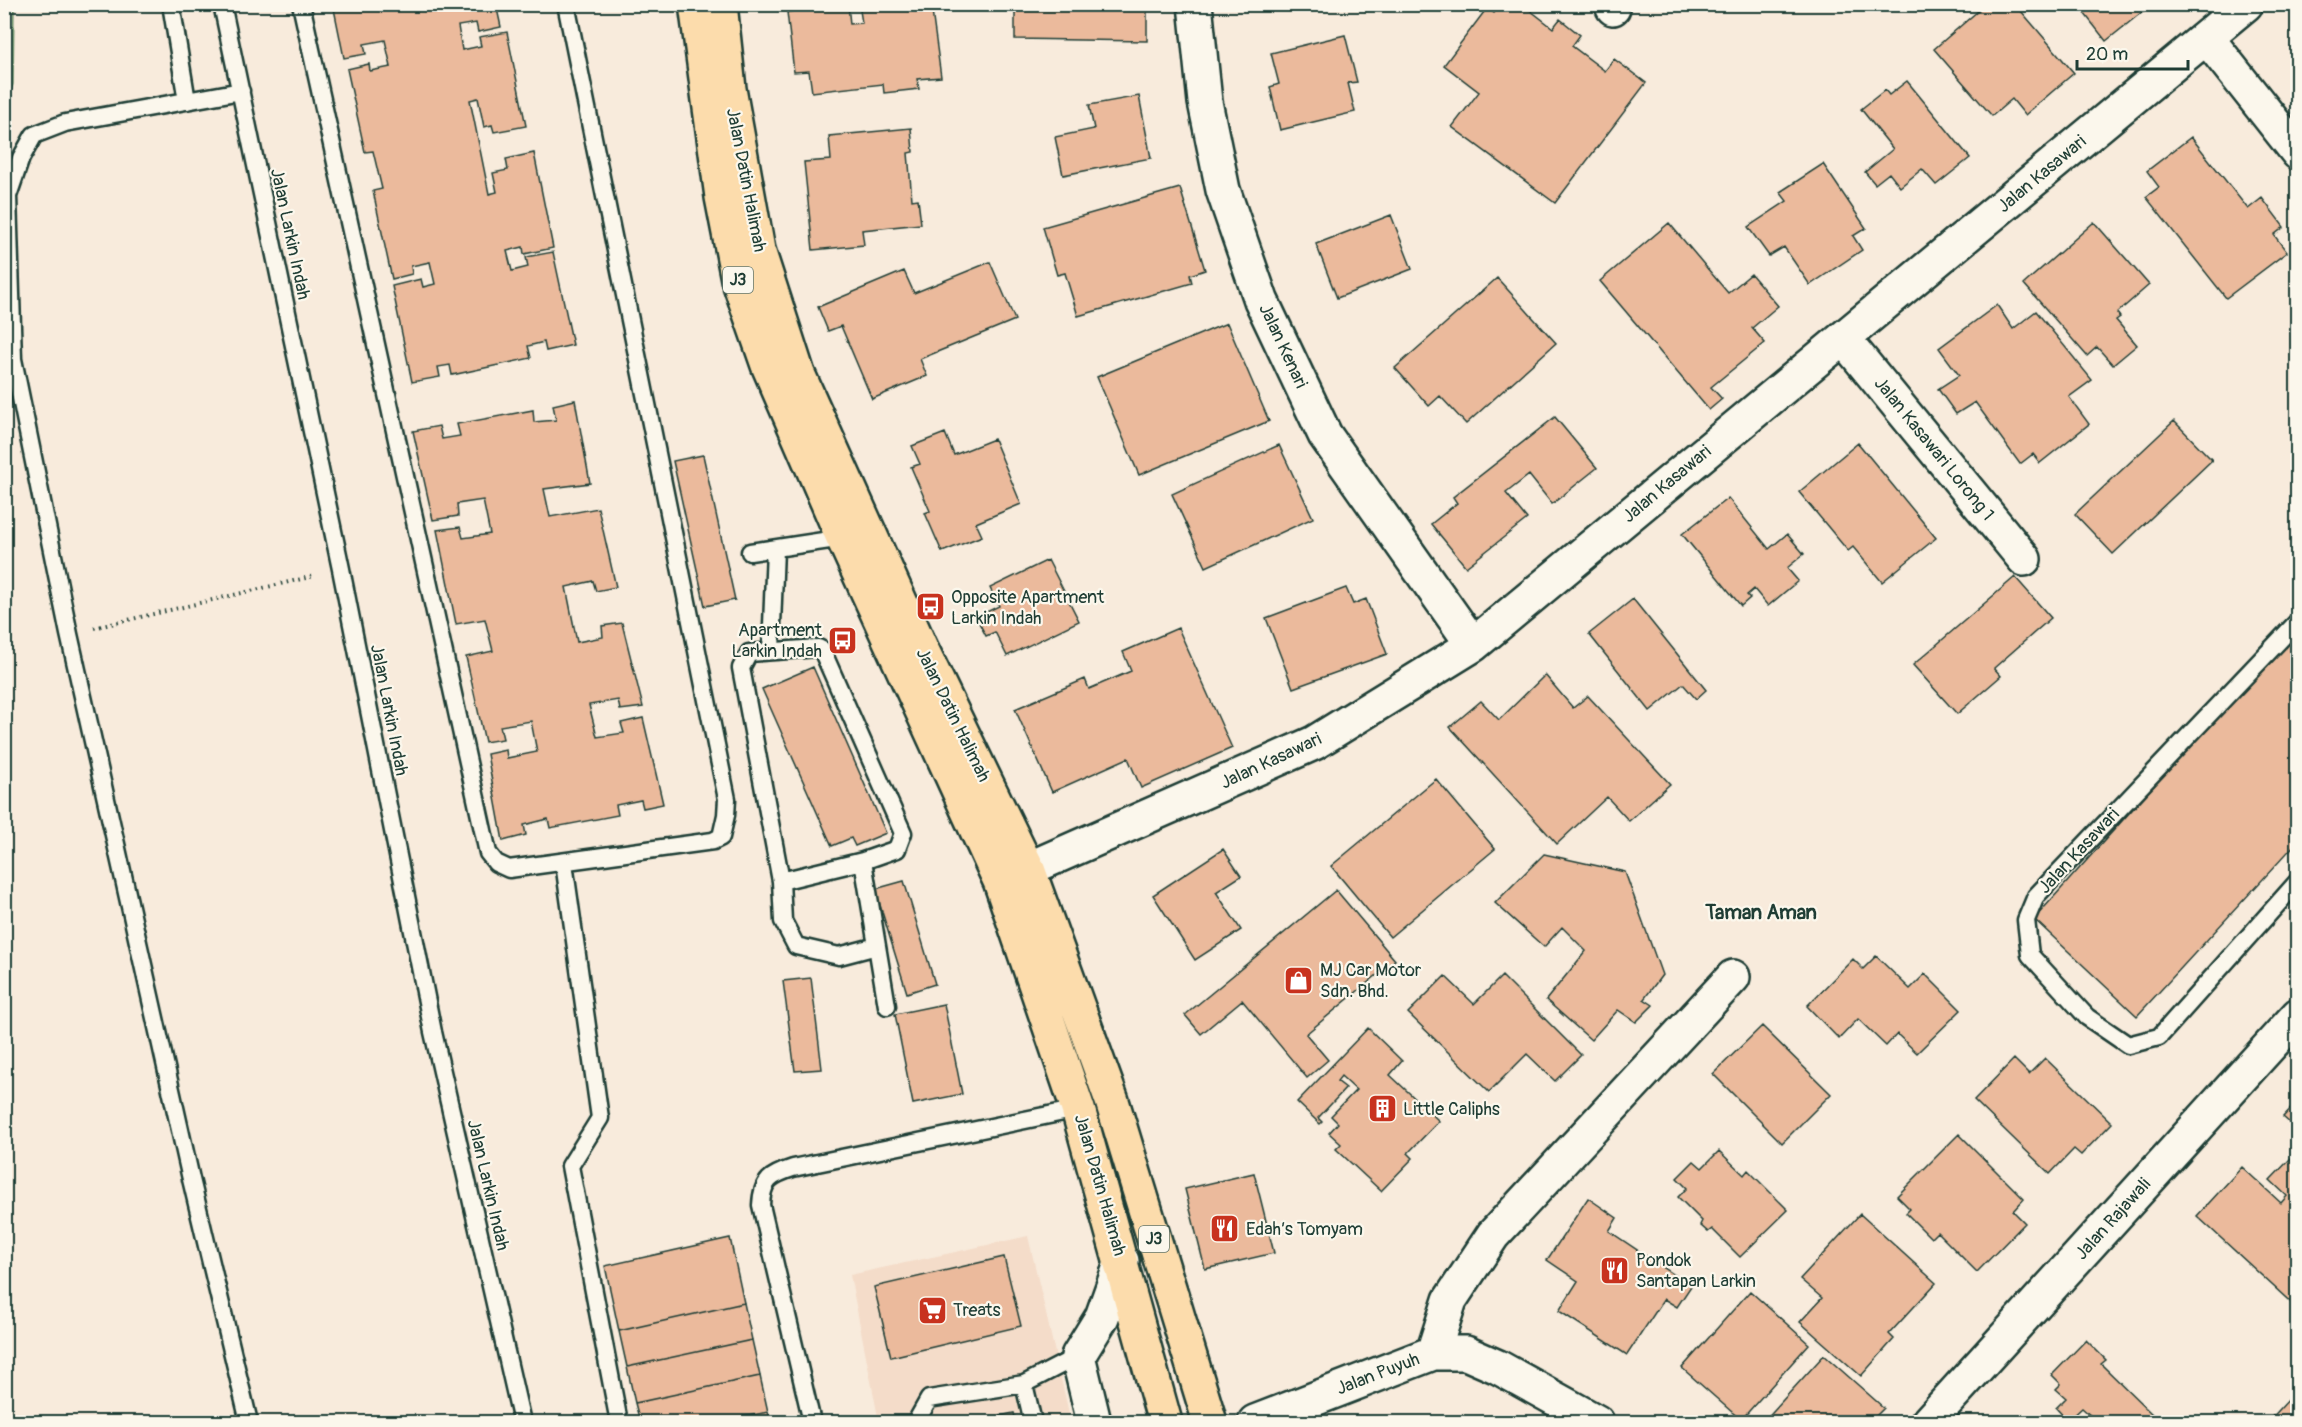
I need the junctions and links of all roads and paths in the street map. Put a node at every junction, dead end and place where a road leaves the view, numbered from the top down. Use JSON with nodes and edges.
{"nodes":[{"id":1,"x":171,"y":4,"type":"edge"},
{"id":2,"x":222,"y":4,"type":"edge"},
{"id":3,"x":301,"y":4,"type":"edge"},
{"id":4,"x":566,"y":4,"type":"edge"},
{"id":5,"x":696,"y":4,"type":"edge"},
{"id":6,"x":720,"y":4,"type":"edge"},
{"id":7,"x":1195,"y":4,"type":"edge"},
{"id":8,"x":2246,"y":4,"type":"edge"},
{"id":9,"x":2207,"y":38,"type":"junction"},
{"id":10,"x":241,"y":91,"type":"junction"},
{"id":11,"x":187,"y":101,"type":"junction"},
{"id":12,"x":2298,"y":153,"type":"edge"},
{"id":13,"x":1843,"y":338,"type":"junction"},
{"id":14,"x":843,"y":538,"type":"junction"},
{"id":15,"x":775,"y":549,"type":"junction"},
{"id":16,"x":750,"y":552,"type":"dead end"},
{"id":17,"x":2024,"y":559,"type":"dead end"},
{"id":18,"x":341,"y":568,"type":"junction"},
{"id":19,"x":2298,"y":621,"type":"edge"},
{"id":20,"x":69,"y":634,"type":"junction"},
{"id":21,"x":1473,"y":645,"type":"junction"},
{"id":22,"x":771,"y":651,"type":"junction"},
{"id":23,"x":863,"y":861,"type":"junction"},
{"id":24,"x":564,"y":863,"type":"junction"},
{"id":25,"x":1028,"y":869,"type":"junction"},
{"id":26,"x":781,"y":881,"type":"junction"},
{"id":27,"x":2298,"y":881,"type":"edge"},
{"id":28,"x":877,"y":946,"type":"junction"},
{"id":29,"x":1733,"y":977,"type":"dead end"},
{"id":30,"x":887,"y":1006,"type":"dead end"},
{"id":31,"x":2298,"y":1015,"type":"edge"},
{"id":32,"x":1078,"y":1109,"type":"junction"},
{"id":33,"x":1122,"y":1261,"type":"junction"},
{"id":34,"x":1433,"y":1353,"type":"junction"},
{"id":35,"x":1078,"y":1356,"type":"junction"},
{"id":36,"x":1024,"y":1384,"type":"junction"},
{"id":37,"x":249,"y":1422,"type":"edge"},
{"id":38,"x":522,"y":1422,"type":"edge"},
{"id":39,"x":619,"y":1422,"type":"edge"},
{"id":40,"x":812,"y":1422,"type":"edge"},
{"id":41,"x":916,"y":1422,"type":"edge"},
{"id":42,"x":1033,"y":1422,"type":"edge"},
{"id":43,"x":1094,"y":1422,"type":"edge"},
{"id":44,"x":1165,"y":1422,"type":"edge"},
{"id":45,"x":1210,"y":1422,"type":"edge"},
{"id":46,"x":1255,"y":1422,"type":"edge"},
{"id":47,"x":1598,"y":1422,"type":"edge"},
{"id":48,"x":1928,"y":1422,"type":"edge"}],
"edges":[{"from":1,"to":11,"type":"lane"},
{"from":2,"to":10,"type":"lane","name":"Jalan Larkin Indah"},
{"from":3,"to":24,"type":"lane"},
{"from":4,"to":24,"type":"lane"},
{"from":5,"to":14,"type":"main road","name":"Jalan Datin Halimah","number":"J3"},
{"from":6,"to":25,"type":"main road","name":"Jalan Datin Halimah","number":"J3"},
{"from":7,"to":21,"type":"street","name":"Jalan Kenari"},
{"from":8,"to":9,"type":"street","name":"Jalan Kasawari"},
{"from":9,"to":12,"type":"street"},
{"from":9,"to":13,"type":"street","name":"Jalan Kasawari"},
{"from":10,"to":11,"type":"lane"},
{"from":10,"to":18,"type":"lane","name":"Jalan Larkin Indah"},
{"from":11,"to":20,"type":"lane"},
{"from":13,"to":17,"type":"street","name":"Jalan Kasawari Lorong 1"},
{"from":13,"to":21,"type":"street","name":"Jalan Kasawari"},
{"from":14,"to":15,"type":"lane"},
{"from":14,"to":32,"type":"main road","name":"Jalan Datin Halimah","number":"J3"},
{"from":15,"to":16,"type":"lane"},
{"from":15,"to":22,"type":"lane"},
{"from":18,"to":20,"type":"path"},
{"from":18,"to":38,"type":"lane","name":"Jalan Larkin Indah"},
{"from":19,"to":27,"type":"lane","name":"Jalan Kasawari"},
{"from":20,"to":37,"type":"lane"},
{"from":21,"to":25,"type":"street","name":"Jalan Kasawari"},
{"from":22,"to":23,"type":"lane"},
{"from":22,"to":26,"type":"lane"},
{"from":23,"to":26,"type":"lane"},
{"from":23,"to":28,"type":"lane"},
{"from":24,"to":39,"type":"lane"},
{"from":25,"to":45,"type":"main road","name":"Jalan Datin Halimah","number":"J3"},
{"from":26,"to":28,"type":"lane"},
{"from":28,"to":30,"type":"lane"},
{"from":29,"to":34,"type":"street"},
{"from":31,"to":48,"type":"street","name":"Jalan Rajawali"},
{"from":32,"to":33,"type":"main road","name":"Jalan Datin Halimah","number":"J3"},
{"from":32,"to":40,"type":"lane"},
{"from":33,"to":35,"type":"street"},
{"from":33,"to":44,"type":"main road","name":"Jalan Datin Halimah","number":"J3"},
{"from":34,"to":46,"type":"street","name":"Jalan Puyuh"},
{"from":34,"to":47,"type":"street","name":"Jalan Puyuh"},
{"from":35,"to":36,"type":"lane"},
{"from":35,"to":43,"type":"street"},
{"from":36,"to":41,"type":"lane"},
{"from":36,"to":42,"type":"lane"}]}
